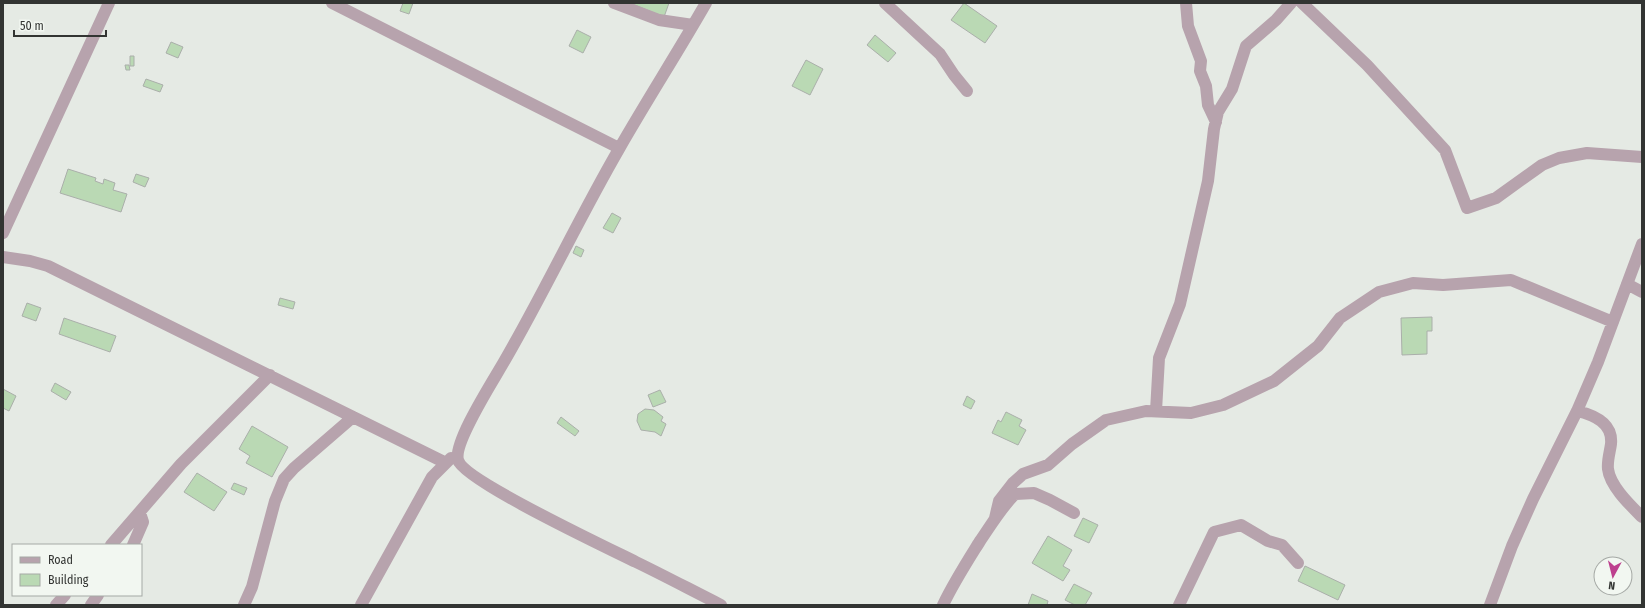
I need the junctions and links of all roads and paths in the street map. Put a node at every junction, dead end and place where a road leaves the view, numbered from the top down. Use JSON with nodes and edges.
{"nodes":[{"id":1,"x":109,"y":3,"type":"edge"},
{"id":2,"x":332,"y":3,"type":"edge"},
{"id":3,"x":614,"y":3,"type":"edge"},
{"id":4,"x":706,"y":3,"type":"edge"},
{"id":5,"x":885,"y":3,"type":"edge"},
{"id":6,"x":1186,"y":3,"type":"edge"},
{"id":7,"x":1291,"y":3,"type":"edge"},
{"id":8,"x":1302,"y":3,"type":"edge"},
{"id":9,"x":693,"y":25,"type":"junction"},
{"id":10,"x":967,"y":91,"type":"dead end"},
{"id":11,"x":1216,"y":122,"type":"junction"},
{"id":12,"x":619,"y":148,"type":"junction"},
{"id":13,"x":1642,"y":157,"type":"edge"},
{"id":14,"x":3,"y":233,"type":"edge"},
{"id":15,"x":1642,"y":244,"type":"edge"},
{"id":16,"x":3,"y":256,"type":"edge"},
{"id":17,"x":1627,"y":284,"type":"junction"},
{"id":18,"x":1642,"y":292,"type":"edge"},
{"id":19,"x":1613,"y":322,"type":"junction"},
{"id":20,"x":270,"y":375,"type":"junction"},
{"id":21,"x":1156,"y":411,"type":"junction"},
{"id":22,"x":1577,"y":411,"type":"junction"},
{"id":23,"x":353,"y":417,"type":"junction"},
{"id":24,"x":457,"y":451,"type":"junction"},
{"id":25,"x":446,"y":463,"type":"junction"},
{"id":26,"x":140,"y":513,"type":"junction"},
{"id":27,"x":1074,"y":513,"type":"dead end"},
{"id":28,"x":1642,"y":517,"type":"edge"},
{"id":29,"x":995,"y":518,"type":"junction"},
{"id":30,"x":112,"y":544,"type":"edge"},
{"id":31,"x":133,"y":544,"type":"edge"},
{"id":32,"x":1298,"y":563,"type":"dead end"},
{"id":33,"x":64,"y":596,"type":"edge"},
{"id":34,"x":97,"y":596,"type":"edge"},
{"id":35,"x":56,"y":605,"type":"edge"},
{"id":36,"x":91,"y":605,"type":"edge"},
{"id":37,"x":244,"y":605,"type":"edge"},
{"id":38,"x":361,"y":605,"type":"edge"},
{"id":39,"x":721,"y":605,"type":"edge"},
{"id":40,"x":943,"y":605,"type":"edge"},
{"id":41,"x":1179,"y":605,"type":"edge"},
{"id":42,"x":1490,"y":605,"type":"edge"}],
"edges":[{"from":1,"to":14,"type":"street"},
{"from":2,"to":12,"type":"street"},
{"from":3,"to":9,"type":"street"},
{"from":4,"to":9,"type":"street"},
{"from":5,"to":10,"type":"street"},
{"from":6,"to":11,"type":"street"},
{"from":7,"to":11,"type":"street"},
{"from":8,"to":13,"type":"street"},
{"from":9,"to":12,"type":"street"},
{"from":11,"to":21,"type":"street"},
{"from":12,"to":24,"type":"street"},
{"from":15,"to":17,"type":"street"},
{"from":16,"to":20,"type":"street"},
{"from":17,"to":18,"type":"street"},
{"from":17,"to":19,"type":"street"},
{"from":19,"to":21,"type":"street"},
{"from":19,"to":22,"type":"street"},
{"from":20,"to":23,"type":"street"},
{"from":20,"to":26,"type":"street"},
{"from":21,"to":29,"type":"street"},
{"from":22,"to":28,"type":"street"},
{"from":22,"to":42,"type":"street"},
{"from":23,"to":25,"type":"street"},
{"from":23,"to":37,"type":"street"},
{"from":24,"to":25,"type":"street"},
{"from":24,"to":39,"type":"street"},
{"from":25,"to":38,"type":"street"},
{"from":26,"to":30,"type":"street"},
{"from":26,"to":31,"type":"street"},
{"from":27,"to":29,"type":"street"},
{"from":29,"to":40,"type":"street"},
{"from":32,"to":41,"type":"street"},
{"from":33,"to":35,"type":"street"},
{"from":34,"to":36,"type":"street"}]}
